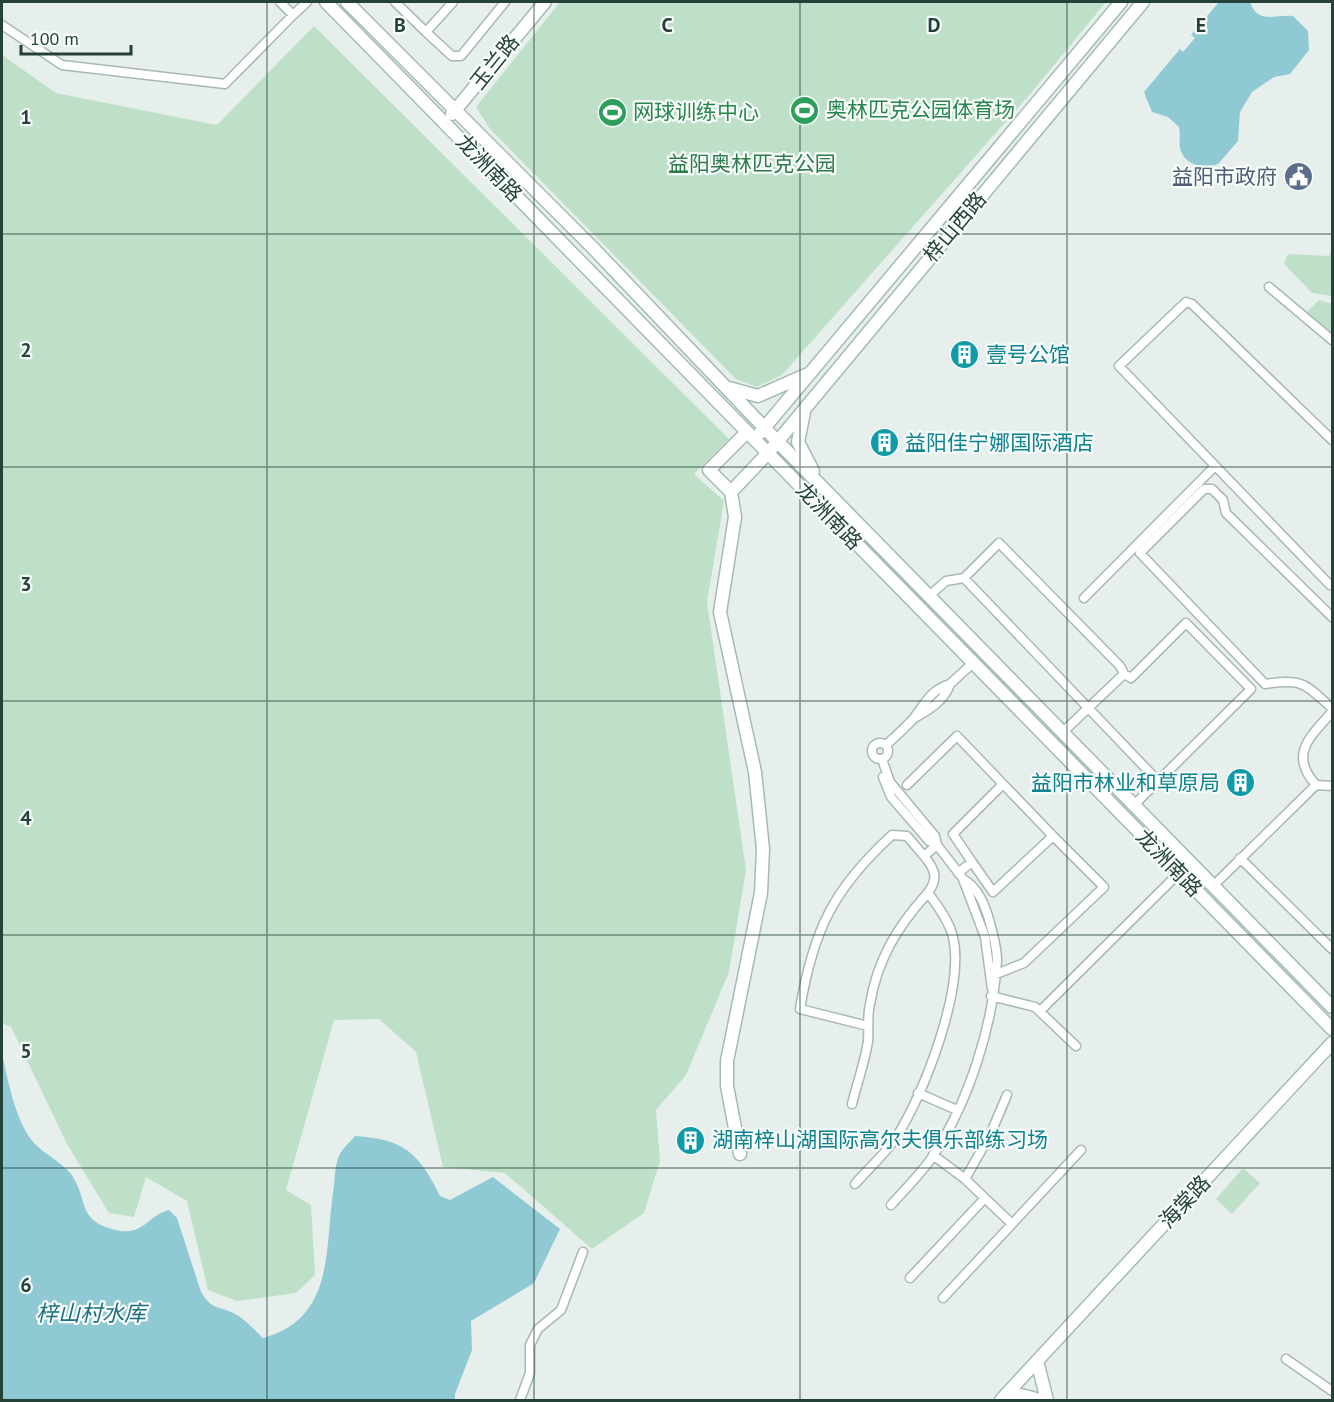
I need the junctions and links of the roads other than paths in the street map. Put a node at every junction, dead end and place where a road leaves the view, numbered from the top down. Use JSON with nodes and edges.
{"nodes":[{"id":1,"x":280,"y":2,"type":"edge"},
{"id":2,"x":307,"y":2,"type":"edge"},
{"id":3,"x":326,"y":2,"type":"edge"},
{"id":4,"x":347,"y":2,"type":"edge"},
{"id":5,"x":394,"y":2,"type":"edge"},
{"id":6,"x":453,"y":2,"type":"edge"},
{"id":7,"x":505,"y":2,"type":"edge"},
{"id":8,"x":545,"y":2,"type":"edge"},
{"id":9,"x":1122,"y":2,"type":"edge"},
{"id":10,"x":1143,"y":2,"type":"edge"},
{"id":11,"x":293,"y":15,"type":"junction"},
{"id":12,"x":2,"y":25,"type":"edge"},
{"id":13,"x":426,"y":32,"type":"junction"},
{"id":14,"x":456,"y":109,"type":"junction"},
{"id":15,"x":444,"y":122,"type":"junction"},
{"id":16,"x":1269,"y":287,"type":"dead end"},
{"id":17,"x":1332,"y":340,"type":"edge"},
{"id":18,"x":812,"y":372,"type":"junction"},
{"id":19,"x":723,"y":384,"type":"junction"},
{"id":20,"x":805,"y":408,"type":"junction"},
{"id":21,"x":765,"y":428,"type":"junction"},
{"id":22,"x":751,"y":435,"type":"junction"},
{"id":23,"x":1332,"y":440,"type":"edge"},
{"id":24,"x":777,"y":441,"type":"junction"},
{"id":25,"x":768,"y":453,"type":"junction"},
{"id":26,"x":1214,"y":466,"type":"junction"},
{"id":27,"x":825,"y":490,"type":"junction"},
{"id":28,"x":731,"y":492,"type":"junction"},
{"id":29,"x":964,"y":578,"type":"junction"},
{"id":30,"x":1331,"y":584,"type":"edge"},
{"id":31,"x":929,"y":596,"type":"junction"},
{"id":32,"x":1084,"y":598,"type":"dead end"},
{"id":33,"x":1332,"y":617,"type":"edge"},
{"id":34,"x":973,"y":663,"type":"junction"},
{"id":35,"x":1124,"y":674,"type":"junction"},
{"id":36,"x":1088,"y":708,"type":"junction"},
{"id":37,"x":1332,"y":710,"type":"edge"},
{"id":38,"x":1063,"y":732,"type":"junction"},
{"id":39,"x":886,"y":745,"type":"junction"},
{"id":40,"x":879,"y":759,"type":"junction"},
{"id":41,"x":1158,"y":782,"type":"junction"},
{"id":42,"x":1003,"y":784,"type":"junction"},
{"id":43,"x":1316,"y":784,"type":"junction"},
{"id":44,"x":907,"y":785,"type":"dead end"},
{"id":45,"x":1332,"y":786,"type":"edge"},
{"id":46,"x":1134,"y":805,"type":"junction"},
{"id":47,"x":1053,"y":836,"type":"junction"},
{"id":48,"x":937,"y":845,"type":"junction"},
{"id":49,"x":924,"y":856,"type":"junction"},
{"id":50,"x":1240,"y":858,"type":"junction"},
{"id":51,"x":972,"y":862,"type":"junction"},
{"id":52,"x":1179,"y":873,"type":"junction"},
{"id":53,"x":961,"y":876,"type":"junction"},
{"id":54,"x":1213,"y":886,"type":"junction"},
{"id":55,"x":928,"y":893,"type":"junction"},
{"id":56,"x":1332,"y":950,"type":"edge"},
{"id":57,"x":994,"y":975,"type":"junction"},
{"id":58,"x":992,"y":993,"type":"junction"},
{"id":59,"x":1332,"y":1007,"type":"edge"},
{"id":60,"x":1040,"y":1011,"type":"junction"},
{"id":61,"x":868,"y":1026,"type":"junction"},
{"id":62,"x":1332,"y":1029,"type":"edge"},
{"id":63,"x":1332,"y":1043,"type":"edge"},
{"id":64,"x":1076,"y":1046,"type":"dead end"},
{"id":65,"x":918,"y":1093,"type":"junction"},
{"id":66,"x":1007,"y":1095,"type":"dead end"},
{"id":67,"x":852,"y":1104,"type":"dead end"},
{"id":68,"x":957,"y":1110,"type":"junction"},
{"id":69,"x":1081,"y":1150,"type":"dead end"},
{"id":70,"x":740,"y":1154,"type":"dead end"},
{"id":71,"x":933,"y":1155,"type":"junction"},
{"id":72,"x":965,"y":1179,"type":"junction"},
{"id":73,"x":855,"y":1184,"type":"dead end"},
{"id":74,"x":985,"y":1198,"type":"junction"},
{"id":75,"x":891,"y":1205,"type":"dead end"},
{"id":76,"x":1012,"y":1224,"type":"junction"},
{"id":77,"x":583,"y":1252,"type":"dead end"},
{"id":78,"x":910,"y":1278,"type":"dead end"},
{"id":79,"x":943,"y":1299,"type":"dead end"},
{"id":80,"x":1286,"y":1359,"type":"dead end"},
{"id":81,"x":1037,"y":1361,"type":"junction"},
{"id":82,"x":1332,"y":1390,"type":"edge"},
{"id":83,"x":1001,"y":1400,"type":"edge"},
{"id":84,"x":520,"y":1401,"type":"edge"},
{"id":85,"x":1040,"y":1401,"type":"edge"},
{"id":86,"x":1047,"y":1401,"type":"edge"}],
"edges":[{"from":1,"to":11,"type":"street"},
{"from":2,"to":11,"type":"street"},
{"from":3,"to":15,"type":"main road","name":"龙洲南路"},
{"from":4,"to":14,"type":"main road","name":"龙洲南路"},
{"from":5,"to":13,"type":"street"},
{"from":6,"to":13,"type":"street"},
{"from":7,"to":13,"type":"street"},
{"from":8,"to":14,"type":"main road","name":"玉兰路"},
{"from":9,"to":18,"type":"main road","name":"梓山西路"},
{"from":10,"to":20,"type":"main road","name":"梓山西路"},
{"from":11,"to":12,"type":"street"},
{"from":14,"to":15,"type":"main road","name":"玉兰路"},
{"from":14,"to":19,"type":"main road","name":"龙洲南路"},
{"from":15,"to":22,"type":"main road","name":"龙洲南路"},
{"from":16,"to":17,"type":"street"},
{"from":18,"to":19,"type":"main road"},
{"from":18,"to":21,"type":"main road","name":"梓山西路"},
{"from":19,"to":21,"type":"main road","name":"龙洲南路"},
{"from":20,"to":24,"type":"main road","name":"梓山西路"},
{"from":20,"to":27,"type":"main road"},
{"from":21,"to":22,"type":"main road","name":"梓山西路"},
{"from":21,"to":24,"type":"main road","name":"龙洲南路"},
{"from":22,"to":25,"type":"main road","name":"龙洲南路"},
{"from":22,"to":28,"type":"main road","name":"梓山西路"},
{"from":23,"to":26,"type":"street"},
{"from":24,"to":25,"type":"main road","name":"梓山西路"},
{"from":24,"to":27,"type":"main road","name":"龙洲南路"},
{"from":25,"to":28,"type":"main road","name":"梓山西路"},
{"from":25,"to":34,"type":"main road","name":"龙洲南路"},
{"from":26,"to":30,"type":"street"},
{"from":26,"to":32,"type":"street"},
{"from":27,"to":31,"type":"main road","name":"龙洲南路"},
{"from":28,"to":70,"type":"main road"},
{"from":29,"to":31,"type":"street"},
{"from":29,"to":35,"type":"street"},
{"from":29,"to":36,"type":"street"},
{"from":31,"to":38,"type":"main road","name":"龙洲南路"},
{"from":33,"to":37,"type":"street"},
{"from":34,"to":39,"type":"street"},
{"from":34,"to":52,"type":"main road","name":"龙洲南路"},
{"from":35,"to":36,"type":"street"},
{"from":35,"to":41,"type":"street"},
{"from":36,"to":38,"type":"street"},
{"from":36,"to":41,"type":"street"},
{"from":37,"to":43,"type":"street"},
{"from":38,"to":46,"type":"main road","name":"龙洲南路"},
{"from":39,"to":40,"type":"street"},
{"from":39,"to":40,"type":"street"},
{"from":40,"to":48,"type":"street"},
{"from":41,"to":46,"type":"street"},
{"from":42,"to":44,"type":"street"},
{"from":42,"to":47,"type":"street"},
{"from":42,"to":51,"type":"street"},
{"from":43,"to":45,"type":"street"},
{"from":43,"to":50,"type":"street"},
{"from":46,"to":54,"type":"main road","name":"龙洲南路"},
{"from":47,"to":51,"type":"street"},
{"from":47,"to":57,"type":"street"},
{"from":48,"to":49,"type":"street"},
{"from":48,"to":53,"type":"street"},
{"from":49,"to":55,"type":"street"},
{"from":49,"to":61,"type":"street"},
{"from":50,"to":54,"type":"street"},
{"from":50,"to":56,"type":"street"},
{"from":51,"to":53,"type":"street"},
{"from":52,"to":60,"type":"street"},
{"from":52,"to":62,"type":"main road","name":"龙洲南路"},
{"from":53,"to":57,"type":"street"},
{"from":53,"to":58,"type":"street"},
{"from":54,"to":59,"type":"main road","name":"龙洲南路"},
{"from":55,"to":61,"type":"street"},
{"from":55,"to":65,"type":"street"},
{"from":57,"to":58,"type":"street"},
{"from":58,"to":60,"type":"street"},
{"from":58,"to":68,"type":"street"},
{"from":60,"to":64,"type":"street"},
{"from":61,"to":67,"type":"street"},
{"from":63,"to":81,"type":"main road","name":"海棠路"},
{"from":65,"to":68,"type":"street"},
{"from":65,"to":73,"type":"street"},
{"from":66,"to":72,"type":"street"},
{"from":68,"to":71,"type":"street"},
{"from":69,"to":76,"type":"street"},
{"from":71,"to":72,"type":"street"},
{"from":71,"to":75,"type":"street"},
{"from":72,"to":74,"type":"street"},
{"from":74,"to":76,"type":"street"},
{"from":74,"to":78,"type":"street"},
{"from":76,"to":79,"type":"street"},
{"from":77,"to":84,"type":"street"},
{"from":80,"to":82,"type":"street"},
{"from":81,"to":83,"type":"main road","name":"海棠路"},
{"from":81,"to":86,"type":"main road"},
{"from":83,"to":85,"type":"main road"}]}
